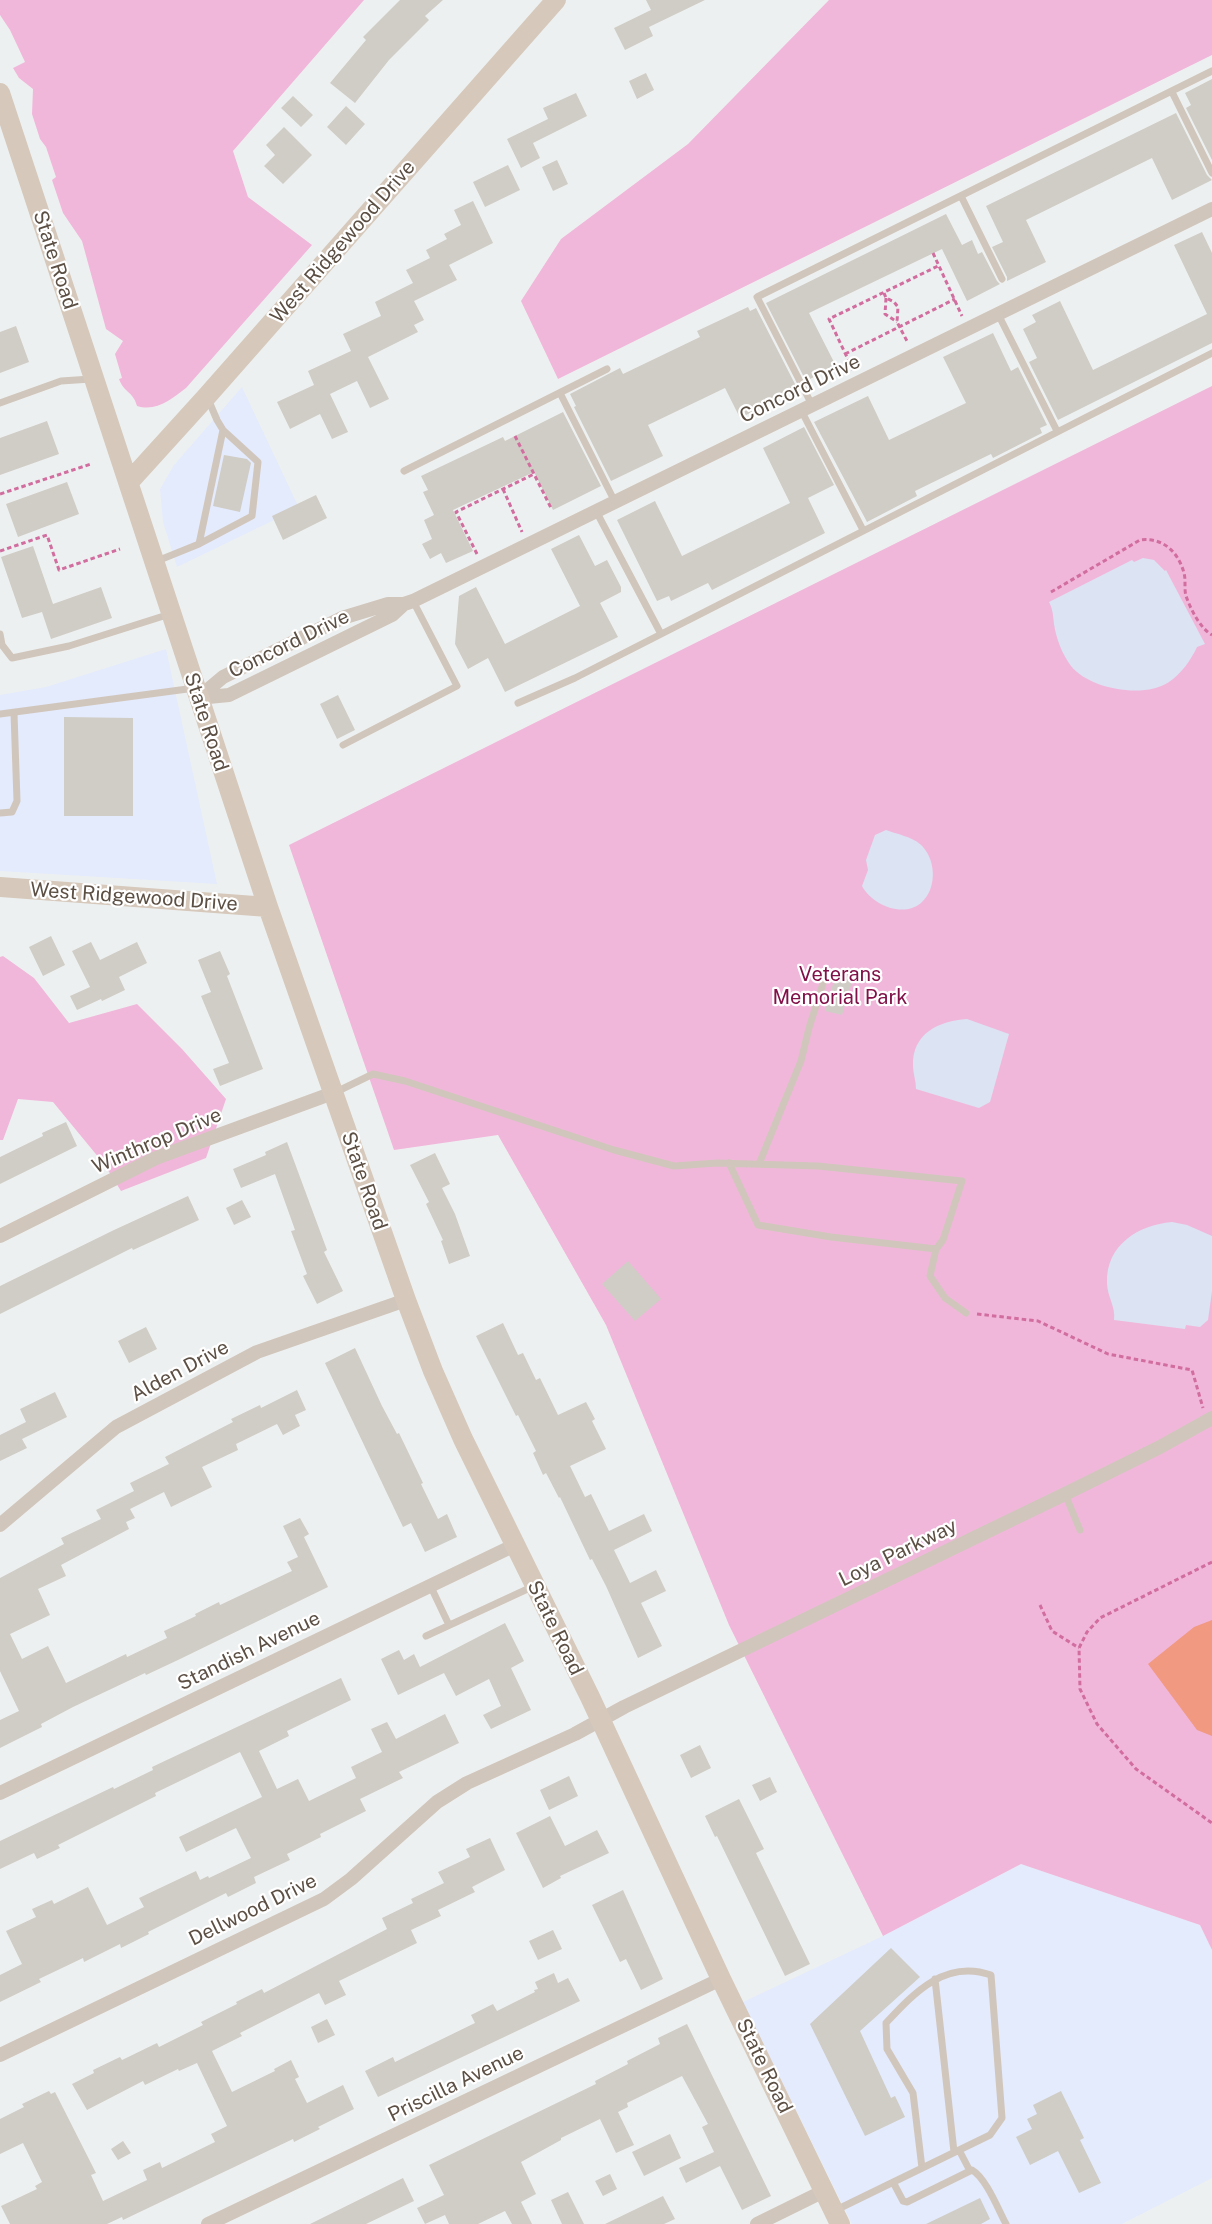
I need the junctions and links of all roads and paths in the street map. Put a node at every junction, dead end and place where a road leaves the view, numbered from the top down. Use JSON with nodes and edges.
{"nodes":[{"id":1,"x":556,"y":0,"type":"edge"},
{"id":2,"x":1212,"y":72,"type":"edge"},
{"id":3,"x":1172,"y":92,"type":"junction"},
{"id":4,"x":0,"y":93,"type":"edge"},
{"id":5,"x":1212,"y":173,"type":"edge"},
{"id":6,"x":961,"y":196,"type":"junction"},
{"id":7,"x":1212,"y":209,"type":"edge"},
{"id":8,"x":933,"y":253,"type":"dead end"},
{"id":9,"x":938,"y":266,"type":"junction"},
{"id":10,"x":1002,"y":279,"type":"dead end"},
{"id":11,"x":883,"y":293,"type":"junction"},
{"id":12,"x":886,"y":298,"type":"junction"},
{"id":13,"x":955,"y":299,"type":"junction"},
{"id":14,"x":998,"y":314,"type":"junction"},
{"id":15,"x":897,"y":322,"type":"junction"},
{"id":16,"x":899,"y":327,"type":"junction"},
{"id":17,"x":968,"y":328,"type":"junction"},
{"id":18,"x":1212,"y":353,"type":"edge"},
{"id":19,"x":845,"y":354,"type":"junction"},
{"id":20,"x":608,"y":369,"type":"dead end"},
{"id":21,"x":94,"y":379,"type":"junction"},
{"id":22,"x":859,"y":382,"type":"junction"},
{"id":23,"x":560,"y":393,"type":"junction"},
{"id":24,"x":207,"y":396,"type":"junction"},
{"id":25,"x":0,"y":403,"type":"edge"},
{"id":26,"x":807,"y":408,"type":"junction"},
{"id":27,"x":223,"y":430,"type":"junction"},
{"id":28,"x":1057,"y":431,"type":"junction"},
{"id":29,"x":515,"y":436,"type":"dead end"},
{"id":30,"x":92,"y":464,"type":"dead end"},
{"id":31,"x":404,"y":471,"type":"dead end"},
{"id":32,"x":534,"y":474,"type":"junction"},
{"id":33,"x":129,"y":482,"type":"junction"},
{"id":34,"x":503,"y":489,"type":"junction"},
{"id":35,"x":0,"y":494,"type":"edge"},
{"id":36,"x":615,"y":502,"type":"junction"},
{"id":37,"x":550,"y":508,"type":"dead end"},
{"id":38,"x":596,"y":511,"type":"junction"},
{"id":39,"x":863,"y":530,"type":"junction"},
{"id":40,"x":199,"y":544,"type":"junction"},
{"id":41,"x":528,"y":544,"type":"junction"},
{"id":42,"x":120,"y":549,"type":"dead end"},
{"id":43,"x":0,"y":551,"type":"edge"},
{"id":44,"x":153,"y":562,"type":"junction"},
{"id":45,"x":483,"y":567,"type":"junction"},
{"id":46,"x":1051,"y":592,"type":"dead end"},
{"id":47,"x":409,"y":603,"type":"junction"},
{"id":48,"x":170,"y":614,"type":"junction"},
{"id":49,"x":0,"y":634,"type":"edge"},
{"id":50,"x":661,"y":634,"type":"junction"},
{"id":51,"x":1212,"y":635,"type":"edge"},
{"id":52,"x":196,"y":693,"type":"junction"},
{"id":53,"x":518,"y":703,"type":"dead end"},
{"id":54,"x":14,"y":713,"type":"junction"},
{"id":55,"x":0,"y":714,"type":"edge"},
{"id":56,"x":343,"y":745,"type":"dead end"},
{"id":57,"x":0,"y":813,"type":"edge"},
{"id":58,"x":0,"y":887,"type":"edge"},
{"id":59,"x":268,"y":907,"type":"junction"},
{"id":60,"x":826,"y":974,"type":"dead end"},
{"id":61,"x":333,"y":1093,"type":"junction"},
{"id":62,"x":729,"y":1163,"type":"junction"},
{"id":63,"x":759,"y":1164,"type":"junction"},
{"id":64,"x":0,"y":1236,"type":"edge"},
{"id":65,"x":936,"y":1249,"type":"junction"},
{"id":66,"x":406,"y":1300,"type":"junction"},
{"id":67,"x":966,"y":1313,"type":"joint"},
{"id":68,"x":1210,"y":1419,"type":"edge"},
{"id":69,"x":1065,"y":1494,"type":"junction"},
{"id":70,"x":0,"y":1525,"type":"edge"},
{"id":71,"x":1080,"y":1530,"type":"dead end"},
{"id":72,"x":514,"y":1545,"type":"junction"},
{"id":73,"x":1212,"y":1562,"type":"edge"},
{"id":74,"x":430,"y":1585,"type":"junction"},
{"id":75,"x":534,"y":1586,"type":"junction"},
{"id":76,"x":1040,"y":1605,"type":"dead end"},
{"id":77,"x":449,"y":1625,"type":"junction"},
{"id":78,"x":426,"y":1636,"type":"dead end"},
{"id":79,"x":1079,"y":1648,"type":"junction"},
{"id":80,"x":599,"y":1721,"type":"junction"},
{"id":81,"x":0,"y":1793,"type":"edge"},
{"id":82,"x":1212,"y":1823,"type":"edge"},
{"id":83,"x":721,"y":1979,"type":"junction"},
{"id":84,"x":935,"y":1979,"type":"junction"},
{"id":85,"x":0,"y":2055,"type":"edge"},
{"id":86,"x":957,"y":2151,"type":"junction"},
{"id":87,"x":922,"y":2168,"type":"junction"},
{"id":88,"x":974,"y":2172,"type":"junction"},
{"id":89,"x":893,"y":2182,"type":"junction"},
{"id":90,"x":824,"y":2191,"type":"junction"},
{"id":91,"x":837,"y":2217,"type":"edge"},
{"id":92,"x":208,"y":2224,"type":"edge"},
{"id":93,"x":757,"y":2224,"type":"edge"},
{"id":94,"x":1006,"y":2224,"type":"edge"}],
"edges":[{"from":1,"to":24,"type":"main road","name":"West Ridgewood Drive"},
{"from":2,"to":3,"type":"lane"},
{"from":3,"to":5,"type":"lane"},
{"from":3,"to":6,"type":"lane"},
{"from":4,"to":21,"type":"main road","name":"State Road"},
{"from":6,"to":10,"type":"lane"},
{"from":6,"to":26,"type":"lane"},
{"from":7,"to":14,"type":"street","name":"Concord Drive"},
{"from":8,"to":9,"type":"path"},
{"from":9,"to":11,"type":"path"},
{"from":9,"to":13,"type":"path"},
{"from":11,"to":12,"type":"path"},
{"from":11,"to":19,"type":"path"},
{"from":12,"to":15,"type":"path"},
{"from":12,"to":15,"type":"path"},
{"from":13,"to":16,"type":"path"},
{"from":13,"to":17,"type":"path"},
{"from":14,"to":17,"type":"street","name":"Concord Drive"},
{"from":14,"to":28,"type":"lane"},
{"from":15,"to":16,"type":"path"},
{"from":16,"to":19,"type":"path"},
{"from":17,"to":22,"type":"street","name":"Concord Drive"},
{"from":18,"to":28,"type":"lane"},
{"from":19,"to":22,"type":"path"},
{"from":20,"to":23,"type":"lane"},
{"from":21,"to":25,"type":"lane"},
{"from":21,"to":33,"type":"main road","name":"State Road"},
{"from":22,"to":26,"type":"street","name":"Concord Drive"},
{"from":23,"to":31,"type":"lane"},
{"from":23,"to":36,"type":"lane"},
{"from":24,"to":27,"type":"lane"},
{"from":24,"to":33,"type":"main road","name":"West Ridgewood Drive"},
{"from":26,"to":36,"type":"street","name":"Concord Drive"},
{"from":26,"to":39,"type":"lane"},
{"from":27,"to":40,"type":"lane"},
{"from":27,"to":40,"type":"lane"},
{"from":28,"to":39,"type":"lane"},
{"from":29,"to":32,"type":"path"},
{"from":30,"to":35,"type":"path"},
{"from":32,"to":34,"type":"path"},
{"from":32,"to":37,"type":"path"},
{"from":33,"to":44,"type":"main road","name":"State Road"},
{"from":34,"to":41,"type":"path"},
{"from":34,"to":45,"type":"path"},
{"from":36,"to":38,"type":"street","name":"Concord Drive"},
{"from":38,"to":41,"type":"street","name":"Concord Drive"},
{"from":38,"to":50,"type":"lane"},
{"from":39,"to":50,"type":"lane"},
{"from":40,"to":44,"type":"lane"},
{"from":41,"to":45,"type":"street","name":"Concord Drive"},
{"from":42,"to":43,"type":"path"},
{"from":44,"to":48,"type":"main road","name":"State Road"},
{"from":45,"to":47,"type":"street","name":"Concord Drive"},
{"from":46,"to":51,"type":"path"},
{"from":47,"to":52,"type":"street","name":"Concord Drive"},
{"from":47,"to":52,"type":"street","name":"Concord Drive"},
{"from":47,"to":56,"type":"lane"},
{"from":48,"to":49,"type":"lane"},
{"from":48,"to":52,"type":"main road","name":"State Road"},
{"from":50,"to":53,"type":"lane"},
{"from":52,"to":54,"type":"lane"},
{"from":52,"to":59,"type":"main road","name":"State Road"},
{"from":54,"to":55,"type":"lane"},
{"from":54,"to":57,"type":"lane"},
{"from":58,"to":59,"type":"main road","name":"West Ridgewood Drive"},
{"from":59,"to":61,"type":"main road","name":"State Road"},
{"from":60,"to":63,"type":"lane"},
{"from":61,"to":62,"type":"lane"},
{"from":61,"to":64,"type":"street","name":"Winthrop Drive"},
{"from":61,"to":66,"type":"main road","name":"State Road"},
{"from":62,"to":63,"type":"lane"},
{"from":62,"to":65,"type":"lane"},
{"from":63,"to":65,"type":"lane"},
{"from":65,"to":67,"type":"lane"},
{"from":66,"to":70,"type":"street","name":"Alden Drive"},
{"from":66,"to":72,"type":"main road","name":"State Road"},
{"from":67,"to":68,"type":"path"},
{"from":68,"to":69,"type":"street","name":"Loya Parkway"},
{"from":69,"to":71,"type":"lane"},
{"from":69,"to":80,"type":"street","name":"Loya Parkway"},
{"from":72,"to":74,"type":"street","name":"Standish Avenue"},
{"from":72,"to":75,"type":"main road","name":"State Road"},
{"from":73,"to":79,"type":"path"},
{"from":74,"to":77,"type":"lane"},
{"from":74,"to":81,"type":"street","name":"Standish Avenue"},
{"from":75,"to":77,"type":"lane"},
{"from":75,"to":80,"type":"main road","name":"State Road"},
{"from":76,"to":79,"type":"path"},
{"from":77,"to":78,"type":"lane"},
{"from":79,"to":82,"type":"path"},
{"from":80,"to":83,"type":"main road","name":"State Road"},
{"from":80,"to":85,"type":"street","name":"Dellwood Drive"},
{"from":83,"to":90,"type":"main road","name":"State Road"},
{"from":83,"to":92,"type":"street","name":"Priscilla Avenue"},
{"from":84,"to":86,"type":"lane"},
{"from":84,"to":86,"type":"lane"},
{"from":84,"to":87,"type":"lane"},
{"from":86,"to":87,"type":"lane"},
{"from":86,"to":88,"type":"lane"},
{"from":87,"to":89,"type":"lane"},
{"from":88,"to":89,"type":"lane"},
{"from":88,"to":94,"type":"lane"},
{"from":89,"to":91,"type":"lane"},
{"from":90,"to":91,"type":"main road","name":"State Road"},
{"from":90,"to":93,"type":"street"}]}
